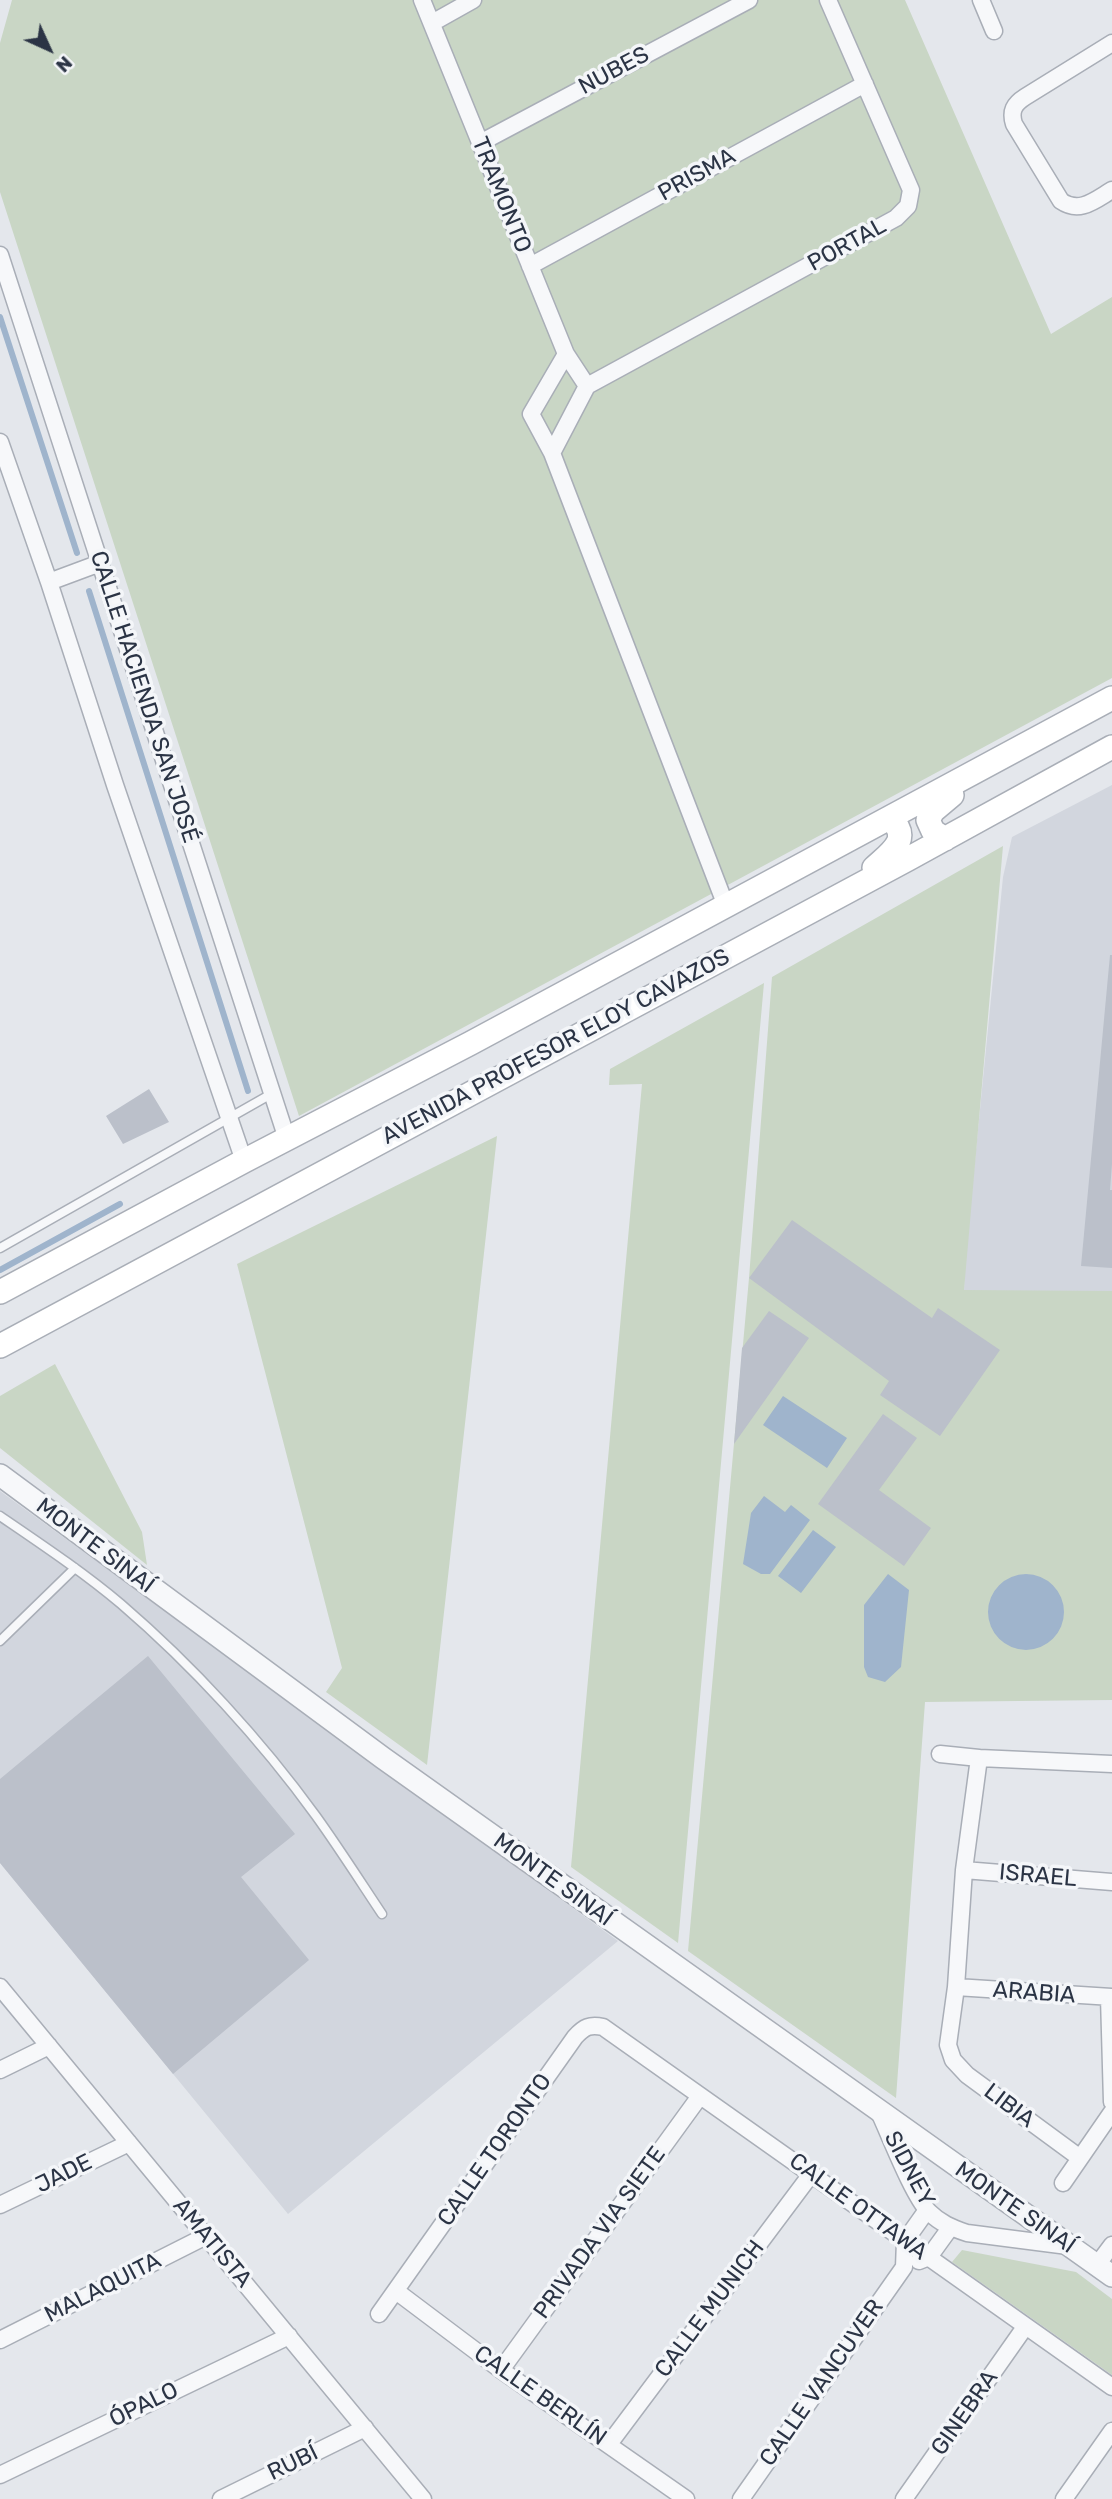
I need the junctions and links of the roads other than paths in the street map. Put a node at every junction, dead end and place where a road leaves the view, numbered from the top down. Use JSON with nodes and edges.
{"nodes":[{"id":1,"x":422,"y":0,"type":"edge"},
{"id":2,"x":473,"y":0,"type":"edge"},
{"id":3,"x":749,"y":0,"type":"edge"},
{"id":4,"x":828,"y":0,"type":"edge"},
{"id":5,"x":981,"y":0,"type":"edge"},
{"id":6,"x":432,"y":23,"type":"junction"},
{"id":7,"x":994,"y":31,"type":"dead end"},
{"id":8,"x":1112,"y":43,"type":"edge"},
{"id":9,"x":864,"y":84,"type":"junction"},
{"id":10,"x":480,"y":143,"type":"junction"},
{"id":11,"x":1112,"y":190,"type":"edge"},
{"id":12,"x":0,"y":255,"type":"edge"},
{"id":13,"x":530,"y":266,"type":"junction"},
{"id":14,"x":566,"y":354,"type":"junction"},
{"id":15,"x":587,"y":386,"type":"junction"},
{"id":16,"x":0,"y":443,"type":"edge"},
{"id":17,"x":552,"y":453,"type":"junction"},
{"id":18,"x":100,"y":563,"type":"junction"},
{"id":19,"x":49,"y":582,"type":"junction"},
{"id":20,"x":1112,"y":698,"type":"edge"},
{"id":21,"x":1112,"y":747,"type":"edge"},
{"id":22,"x":982,"y":770,"type":"junction"},
{"id":23,"x":890,"y":818,"type":"junction"},
{"id":24,"x":944,"y":839,"type":"junction"},
{"id":25,"x":854,"y":887,"type":"junction"},
{"id":26,"x":726,"y":906,"type":"junction"},
{"id":27,"x":273,"y":1093,"type":"junction"},
{"id":28,"x":229,"y":1117,"type":"junction"},
{"id":29,"x":288,"y":1139,"type":"junction"},
{"id":30,"x":244,"y":1161,"type":"junction"},
{"id":31,"x":0,"y":1248,"type":"edge"},
{"id":32,"x":0,"y":1292,"type":"edge"},
{"id":33,"x":0,"y":1346,"type":"edge"},
{"id":34,"x":0,"y":1475,"type":"edge"},
{"id":35,"x":0,"y":1516,"type":"edge"},
{"id":36,"x":75,"y":1568,"type":"junction"},
{"id":37,"x":0,"y":1641,"type":"edge"},
{"id":38,"x":940,"y":1754,"type":"dead end"},
{"id":39,"x":979,"y":1758,"type":"junction"},
{"id":40,"x":1112,"y":1764,"type":"edge"},
{"id":41,"x":964,"y":1870,"type":"junction"},
{"id":42,"x":1112,"y":1882,"type":"edge"},
{"id":43,"x":382,"y":1914,"type":"dead end"},
{"id":44,"x":0,"y":1987,"type":"edge"},
{"id":45,"x":956,"y":1987,"type":"junction"},
{"id":46,"x":1110,"y":1997,"type":"edge"},
{"id":47,"x":603,"y":2027,"type":"joint"},
{"id":48,"x":49,"y":2046,"type":"junction"},
{"id":49,"x":0,"y":2070,"type":"edge"},
{"id":50,"x":700,"y":2096,"type":"junction"},
{"id":51,"x":1112,"y":2102,"type":"edge"},
{"id":52,"x":878,"y":2110,"type":"junction"},
{"id":53,"x":1112,"y":2112,"type":"edge"},
{"id":54,"x":129,"y":2143,"type":"junction"},
{"id":55,"x":1080,"y":2158,"type":"junction"},
{"id":56,"x":812,"y":2173,"type":"junction"},
{"id":57,"x":1063,"y":2183,"type":"dead end"},
{"id":58,"x":0,"y":2205,"type":"edge"},
{"id":59,"x":927,"y":2210,"type":"junction"},
{"id":60,"x":950,"y":2228,"type":"junction"},
{"id":61,"x":206,"y":2236,"type":"junction"},
{"id":62,"x":905,"y":2241,"type":"junction"},
{"id":63,"x":1112,"y":2245,"type":"edge"},
{"id":64,"x":1068,"y":2246,"type":"junction"},
{"id":65,"x":929,"y":2258,"type":"junction"},
{"id":66,"x":904,"y":2267,"type":"junction"},
{"id":67,"x":1104,"y":2271,"type":"edge"},
{"id":68,"x":396,"y":2291,"type":"junction"},
{"id":69,"x":379,"y":2315,"type":"dead end"},
{"id":70,"x":1025,"y":2327,"type":"junction"},
{"id":71,"x":289,"y":2336,"type":"junction"},
{"id":72,"x":0,"y":2340,"type":"edge"},
{"id":73,"x":501,"y":2370,"type":"junction"},
{"id":74,"x":1112,"y":2387,"type":"edge"},
{"id":75,"x":365,"y":2428,"type":"junction"},
{"id":76,"x":1112,"y":2431,"type":"edge"},
{"id":77,"x":609,"y":2444,"type":"junction"},
{"id":78,"x":0,"y":2475,"type":"edge"},
{"id":79,"x":221,"y":2499,"type":"edge"},
{"id":80,"x":424,"y":2499,"type":"edge"},
{"id":81,"x":685,"y":2499,"type":"edge"},
{"id":82,"x":741,"y":2499,"type":"edge"},
{"id":83,"x":904,"y":2499,"type":"edge"},
{"id":84,"x":1064,"y":2499,"type":"edge"}],
"edges":[{"from":1,"to":6,"type":"street","name":"TRAMONTO"},
{"from":2,"to":6,"type":"street"},
{"from":3,"to":10,"type":"street","name":"NUBES"},
{"from":4,"to":9,"type":"street","name":"PORTAL"},
{"from":5,"to":7,"type":"street"},
{"from":6,"to":10,"type":"street","name":"TRAMONTO"},
{"from":8,"to":11,"type":"street"},
{"from":9,"to":13,"type":"street","name":"PRISMA"},
{"from":9,"to":15,"type":"street","name":"PORTAL"},
{"from":10,"to":13,"type":"street","name":"TRAMONTO"},
{"from":12,"to":18,"type":"street","name":"CALLE HACIENDA SAN JOSÉ"},
{"from":13,"to":14,"type":"street","name":"TRAMONTO"},
{"from":14,"to":15,"type":"street","name":"TRAMONTO"},
{"from":14,"to":17,"type":"street"},
{"from":15,"to":17,"type":"street"},
{"from":16,"to":19,"type":"street"},
{"from":17,"to":26,"type":"street"},
{"from":18,"to":19,"type":"street"},
{"from":18,"to":27,"type":"street","name":"CALLE HACIENDA SAN JOSÉ"},
{"from":19,"to":28,"type":"street"},
{"from":20,"to":22,"type":"main road","name":"AVENIDA PROFESOR ELOY CAVAZOS"},
{"from":21,"to":24,"type":"main road","name":"AVENIDA PROFESOR ELOY CAVAZOS"},
{"from":22,"to":23,"type":"main road","name":"AVENIDA PROFESOR ELOY CAVAZOS"},
{"from":22,"to":24,"type":"main road"},
{"from":23,"to":25,"type":"main road"},
{"from":23,"to":26,"type":"main road","name":"AVENIDA PROFESOR ELOY CAVAZOS"},
{"from":24,"to":25,"type":"main road","name":"AVENIDA PROFESOR ELOY CAVAZOS"},
{"from":25,"to":33,"type":"main road","name":"AVENIDA PROFESOR ELOY CAVAZOS"},
{"from":26,"to":29,"type":"main road","name":"AVENIDA PROFESOR ELOY CAVAZOS"},
{"from":27,"to":28,"type":"lane"},
{"from":27,"to":29,"type":"street","name":"CALLE HACIENDA SAN JOSÉ"},
{"from":28,"to":30,"type":"street"},
{"from":28,"to":31,"type":"lane"},
{"from":29,"to":30,"type":"main road","name":"AVENIDA PROFESOR ELOY CAVAZOS"},
{"from":30,"to":32,"type":"main road","name":"AVENIDA PROFESOR ELOY CAVAZOS"},
{"from":34,"to":52,"type":"street","name":"MONTE SINAÍ"},
{"from":35,"to":36,"type":"lane"},
{"from":36,"to":37,"type":"lane"},
{"from":36,"to":43,"type":"lane"},
{"from":38,"to":39,"type":"street"},
{"from":39,"to":40,"type":"street"},
{"from":39,"to":41,"type":"street"},
{"from":41,"to":42,"type":"street","name":"ISRAEL"},
{"from":41,"to":45,"type":"street"},
{"from":44,"to":48,"type":"street","name":"AMATISTA"},
{"from":45,"to":46,"type":"street","name":"ARABIA"},
{"from":45,"to":55,"type":"street","name":"LIBIA"},
{"from":46,"to":51,"type":"street"},
{"from":47,"to":50,"type":"street","name":"CALLE OTTAWA"},
{"from":47,"to":68,"type":"street","name":"CALLE TORONTO"},
{"from":48,"to":49,"type":"street"},
{"from":48,"to":54,"type":"street","name":"AMATISTA"},
{"from":50,"to":56,"type":"street","name":"CALLE OTTAWA"},
{"from":50,"to":73,"type":"street","name":"PRIVADA VIA SIETE"},
{"from":52,"to":59,"type":"street","name":"SIDNEY"},
{"from":52,"to":64,"type":"street","name":"MONTE SINAÍ"},
{"from":53,"to":55,"type":"street"},
{"from":54,"to":58,"type":"street","name":"JADE"},
{"from":54,"to":61,"type":"street","name":"AMATISTA"},
{"from":55,"to":57,"type":"street"},
{"from":56,"to":62,"type":"street","name":"CALLE OTTAWA"},
{"from":56,"to":77,"type":"street","name":"CALLE MUNICH"},
{"from":59,"to":60,"type":"street","name":"SIDNEY"},
{"from":59,"to":62,"type":"street"},
{"from":60,"to":64,"type":"street","name":"SIDNEY"},
{"from":60,"to":65,"type":"street"},
{"from":61,"to":71,"type":"street","name":"AMATISTA"},
{"from":61,"to":72,"type":"street","name":"MALAQUITA"},
{"from":62,"to":65,"type":"street","name":"CALLE OTTAWA"},
{"from":62,"to":66,"type":"street"},
{"from":63,"to":67,"type":"street"},
{"from":64,"to":67,"type":"street","name":"MONTE SINAÍ"},
{"from":65,"to":66,"type":"street"},
{"from":65,"to":70,"type":"street","name":"CALLE OTTAWA"},
{"from":66,"to":82,"type":"street","name":"CALLE VANCUVER"},
{"from":68,"to":69,"type":"street","name":"CALLE TORONTO"},
{"from":68,"to":73,"type":"street","name":"CALLE BERLÍN"},
{"from":70,"to":74,"type":"street","name":"CALLE OTTAWA"},
{"from":70,"to":83,"type":"street","name":"GINEBRA"},
{"from":71,"to":75,"type":"street","name":"AMATISTA"},
{"from":71,"to":78,"type":"street","name":"ÓPALO"},
{"from":73,"to":77,"type":"street","name":"CALLE BERLÍN"},
{"from":75,"to":79,"type":"street","name":"RUBÍ"},
{"from":75,"to":80,"type":"street","name":"AMATISTA"},
{"from":76,"to":84,"type":"street"},
{"from":77,"to":81,"type":"street","name":"CALLE BERLÍN"}]}
